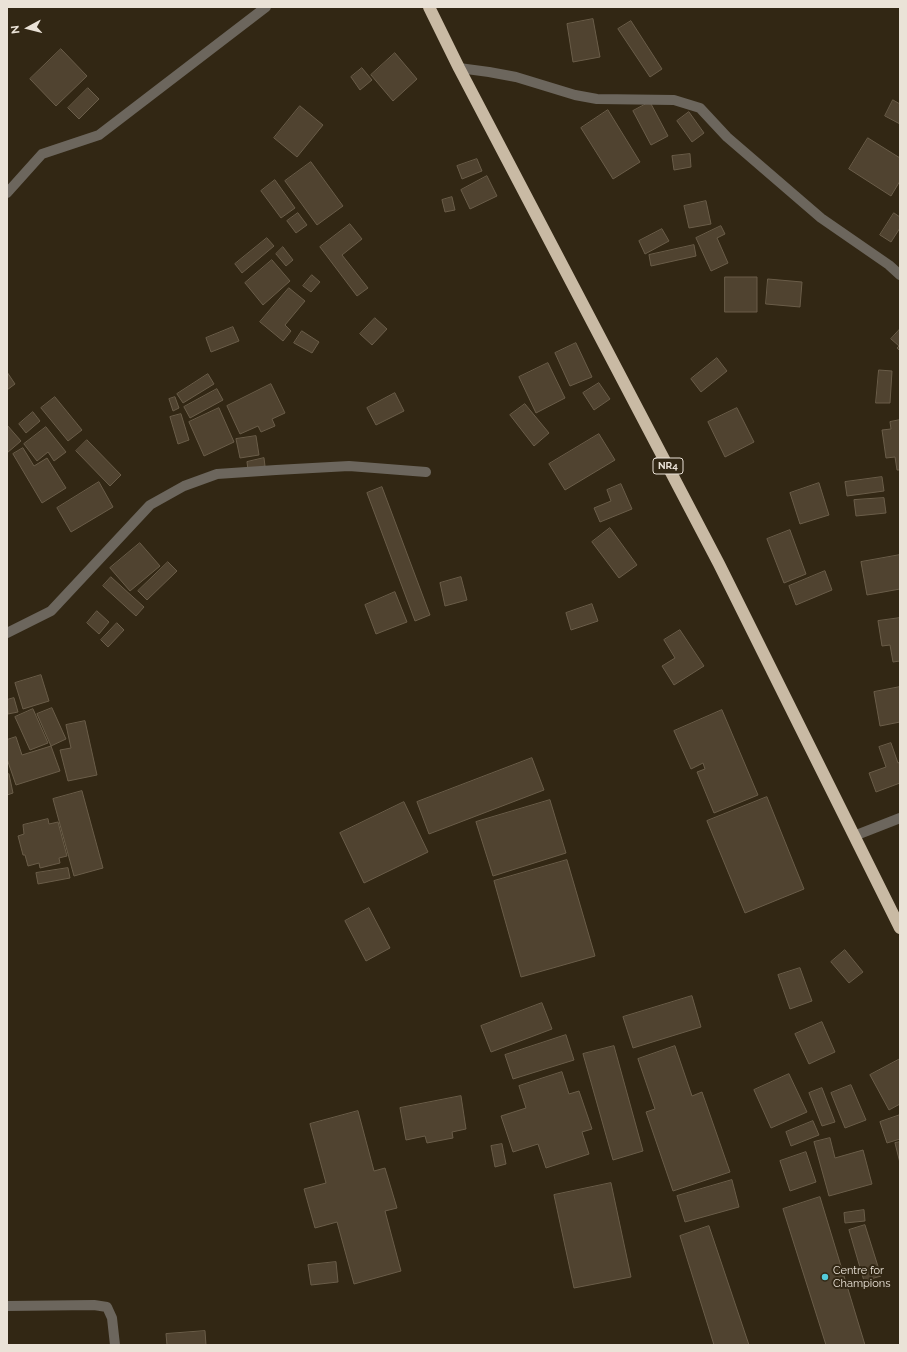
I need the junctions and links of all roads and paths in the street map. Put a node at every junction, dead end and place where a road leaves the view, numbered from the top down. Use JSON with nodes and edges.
{"nodes":[{"id":1,"x":266,"y":7,"type":"edge"},
{"id":2,"x":429,"y":7,"type":"edge"},
{"id":3,"x":459,"y":68,"type":"junction"},
{"id":4,"x":7,"y":192,"type":"edge"},
{"id":5,"x":900,"y":275,"type":"edge"},
{"id":6,"x":426,"y":472,"type":"dead end"},
{"id":7,"x":7,"y":633,"type":"edge"},
{"id":8,"x":900,"y":818,"type":"edge"},
{"id":9,"x":854,"y":836,"type":"junction"},
{"id":10,"x":900,"y":928,"type":"edge"},
{"id":11,"x":7,"y":1306,"type":"edge"},
{"id":12,"x":115,"y":1345,"type":"edge"}],
"edges":[{"from":1,"to":4,"type":"street"},
{"from":2,"to":3,"type":"highway","number":"NR4"},
{"from":3,"to":5,"type":"street"},
{"from":3,"to":9,"type":"highway","number":"NR4"},
{"from":6,"to":7,"type":"street"},
{"from":8,"to":9,"type":"street"},
{"from":9,"to":10,"type":"highway","number":"NR4"},
{"from":11,"to":12,"type":"street"}]}
